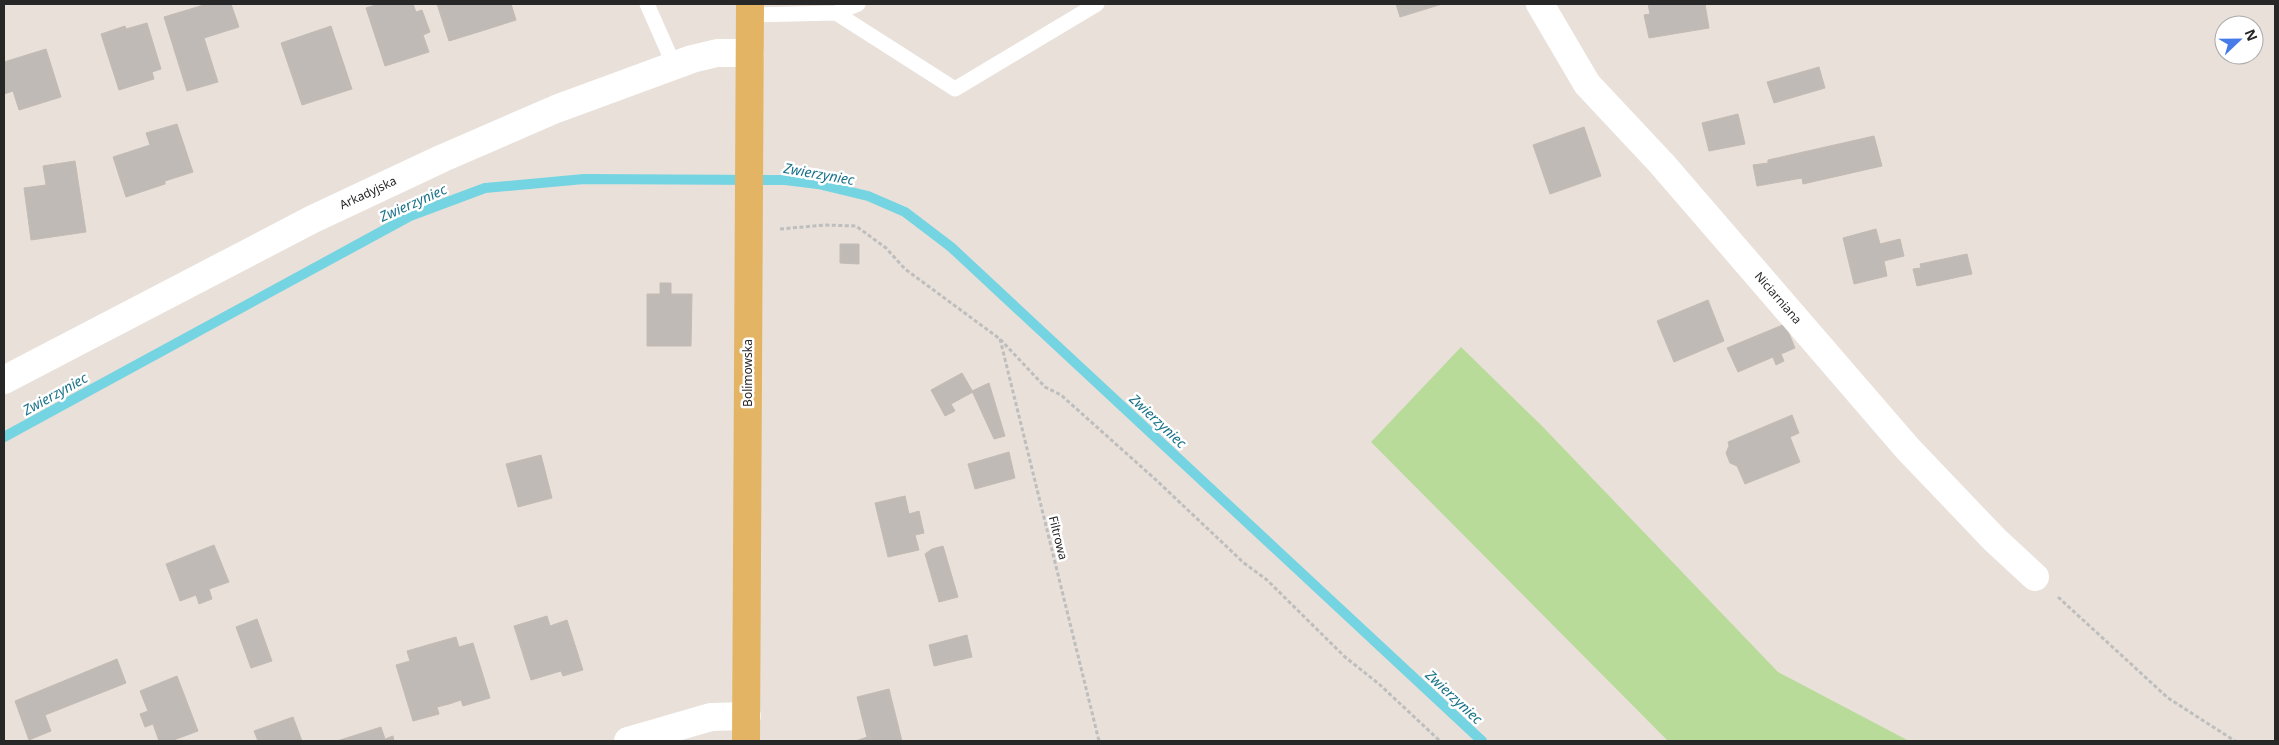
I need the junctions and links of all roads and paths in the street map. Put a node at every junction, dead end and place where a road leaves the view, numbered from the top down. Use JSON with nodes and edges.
{"nodes":[{"id":1,"x":647,"y":4,"type":"edge"},
{"id":2,"x":858,"y":4,"type":"edge"},
{"id":3,"x":1097,"y":4,"type":"edge"},
{"id":4,"x":1540,"y":4,"type":"edge"},
{"id":5,"x":750,"y":10,"type":"edge"},
{"id":6,"x":836,"y":13,"type":"junction"},
{"id":7,"x":750,"y":53,"type":"junction"},
{"id":8,"x":674,"y":65,"type":"junction"},
{"id":9,"x":762,"y":228,"type":"junction"},
{"id":10,"x":1000,"y":339,"type":"junction"},
{"id":11,"x":4,"y":380,"type":"edge"},
{"id":12,"x":2035,"y":577,"type":"joint"},
{"id":13,"x":746,"y":729,"type":"edge"},
{"id":14,"x":628,"y":741,"type":"edge"},
{"id":15,"x":1099,"y":741,"type":"edge"},
{"id":16,"x":1440,"y":741,"type":"edge"},
{"id":17,"x":2235,"y":741,"type":"edge"}],
"edges":[{"from":1,"to":8,"type":"lane"},
{"from":2,"to":6,"type":"lane"},
{"from":3,"to":6,"type":"lane"},
{"from":4,"to":12,"type":"street","name":"Niciarniana"},
{"from":5,"to":6,"type":"lane"},
{"from":5,"to":7,"type":"main road","name":"Bolimowska"},
{"from":7,"to":8,"type":"street","name":"Arkadyjska"},
{"from":7,"to":9,"type":"main road","name":"Bolimowska"},
{"from":8,"to":11,"type":"street","name":"Arkadyjska"},
{"from":9,"to":10,"type":"path"},
{"from":9,"to":13,"type":"main road","name":"Bolimowska"},
{"from":10,"to":15,"type":"path","name":"Filtrowa"},
{"from":10,"to":16,"type":"path"},
{"from":12,"to":17,"type":"path"},
{"from":13,"to":14,"type":"street"}]}
